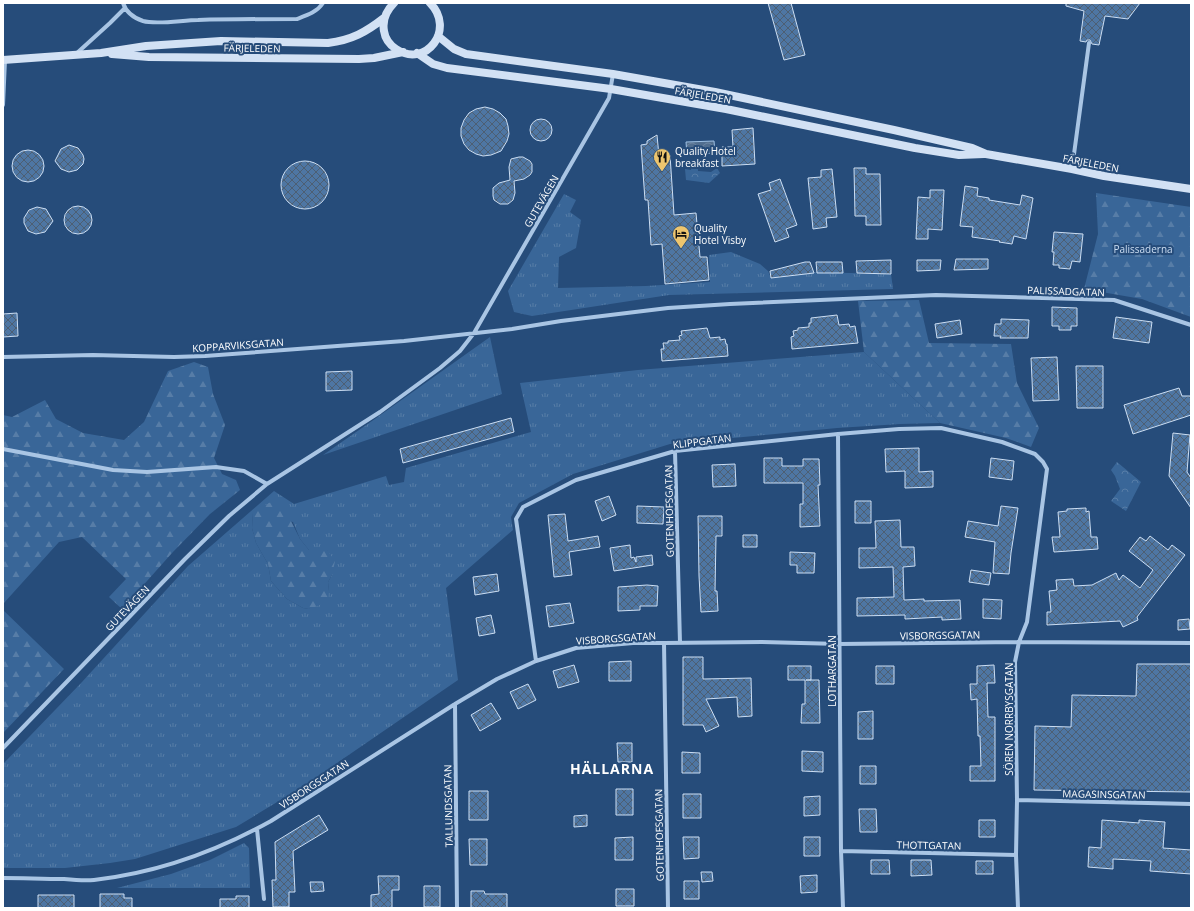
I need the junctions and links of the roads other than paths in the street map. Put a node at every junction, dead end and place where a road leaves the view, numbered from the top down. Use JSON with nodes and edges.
{"nodes":[{"id":1,"x":323,"y":3,"type":"edge"},
{"id":2,"x":394,"y":3,"type":"edge"},
{"id":3,"x":430,"y":3,"type":"edge"},
{"id":4,"x":124,"y":5,"type":"edge"},
{"id":5,"x":384,"y":18,"type":"junction"},
{"id":6,"x":438,"y":36,"type":"junction"},
{"id":7,"x":1089,"y":43,"type":"dead end"},
{"id":8,"x":403,"y":52,"type":"junction"},
{"id":9,"x":101,"y":53,"type":"junction"},
{"id":10,"x":417,"y":53,"type":"junction"},
{"id":11,"x":75,"y":55,"type":"junction"},
{"id":12,"x":4,"y":60,"type":"edge"},
{"id":13,"x":613,"y":74,"type":"junction"},
{"id":14,"x":611,"y":89,"type":"junction"},
{"id":15,"x":3,"y":105,"type":"edge"},
{"id":16,"x":986,"y":154,"type":"junction"},
{"id":17,"x":1072,"y":169,"type":"junction"},
{"id":18,"x":1191,"y":189,"type":"edge"},
{"id":19,"x":1191,"y":325,"type":"edge"},
{"id":20,"x":474,"y":333,"type":"junction"},
{"id":21,"x":3,"y":357,"type":"edge"},
{"id":22,"x":838,"y":434,"type":"junction"},
{"id":23,"x":3,"y":449,"type":"edge"},
{"id":24,"x":675,"y":451,"type":"junction"},
{"id":25,"x":1043,"y":462,"type":"joint"},
{"id":26,"x":268,"y":484,"type":"junction"},
{"id":27,"x":1019,"y":642,"type":"junction"},
{"id":28,"x":664,"y":643,"type":"junction"},
{"id":29,"x":680,"y":643,"type":"junction"},
{"id":30,"x":1191,"y":643,"type":"edge"},
{"id":31,"x":840,"y":644,"type":"junction"},
{"id":32,"x":536,"y":661,"type":"junction"},
{"id":33,"x":455,"y":704,"type":"junction"},
{"id":34,"x":3,"y":748,"type":"edge"},
{"id":35,"x":1017,"y":800,"type":"junction"},
{"id":36,"x":1191,"y":804,"type":"edge"},
{"id":37,"x":257,"y":829,"type":"junction"},
{"id":38,"x":841,"y":851,"type":"junction"},
{"id":39,"x":1016,"y":855,"type":"junction"},
{"id":40,"x":3,"y":878,"type":"edge"},
{"id":41,"x":264,"y":899,"type":"dead end"},
{"id":42,"x":456,"y":908,"type":"edge"},
{"id":43,"x":668,"y":908,"type":"edge"},
{"id":44,"x":843,"y":908,"type":"edge"},
{"id":45,"x":1018,"y":908,"type":"edge"}],
"edges":[{"from":1,"to":4,"type":"street"},
{"from":2,"to":5,"type":"street","name":"FÄRJELEDEN"},
{"from":3,"to":6,"type":"street"},
{"from":4,"to":11,"type":"street"},
{"from":5,"to":8,"type":"street"},
{"from":5,"to":9,"type":"street","name":"FÄRJELEDEN"},
{"from":6,"to":10,"type":"street"},
{"from":6,"to":13,"type":"street","name":"FÄRJELEDEN"},
{"from":7,"to":17,"type":"street"},
{"from":8,"to":9,"type":"street","name":"FÄRJELEDEN"},
{"from":8,"to":10,"type":"street","name":"FÄRJELEDEN"},
{"from":9,"to":11,"type":"street","name":"FÄRJELEDEN"},
{"from":10,"to":14,"type":"street","name":"FÄRJELEDEN"},
{"from":11,"to":12,"type":"street","name":"FÄRJELEDEN"},
{"from":12,"to":15,"type":"street"},
{"from":13,"to":14,"type":"street","name":"GUTEVÄGEN"},
{"from":13,"to":16,"type":"street","name":"FÄRJELEDEN"},
{"from":14,"to":16,"type":"street","name":"FÄRJELEDEN"},
{"from":14,"to":20,"type":"street","name":"GUTEVÄGEN"},
{"from":16,"to":17,"type":"street","name":"FÄRJELEDEN"},
{"from":17,"to":18,"type":"street","name":"FÄRJELEDEN"},
{"from":19,"to":20,"type":"street","name":"PALISSADGATAN"},
{"from":20,"to":21,"type":"street","name":"KOPPARVIKSGATAN"},
{"from":20,"to":26,"type":"street","name":"GUTEVÄGEN"},
{"from":22,"to":24,"type":"street","name":"KLIPPGATAN"},
{"from":22,"to":25,"type":"street","name":"KLIPPGATAN"},
{"from":22,"to":31,"type":"street","name":"LOTHARGATAN"},
{"from":23,"to":26,"type":"street"},
{"from":24,"to":29,"type":"street","name":"GOTENHOFSGATAN"},
{"from":24,"to":32,"type":"street","name":"KLIPPGATAN"},
{"from":25,"to":27,"type":"street","name":"SÖREN NORRBYSGATAN"},
{"from":26,"to":34,"type":"street","name":"GUTEVÄGEN"},
{"from":27,"to":30,"type":"street","name":"VISBORGSGATAN"},
{"from":27,"to":31,"type":"street","name":"VISBORGSGATAN"},
{"from":27,"to":35,"type":"street","name":"SÖREN NORRBYSGATAN"},
{"from":28,"to":29,"type":"street","name":"VISBORGSGATAN"},
{"from":28,"to":32,"type":"street","name":"VISBORGSGATAN"},
{"from":28,"to":43,"type":"street","name":"GOTENHOFSGATAN"},
{"from":29,"to":31,"type":"street","name":"VISBORGSGATAN"},
{"from":31,"to":38,"type":"street","name":"LOTHARGATAN"},
{"from":32,"to":33,"type":"street","name":"VISBORGSGATAN"},
{"from":33,"to":37,"type":"street","name":"VISBORGSGATAN"},
{"from":33,"to":42,"type":"street","name":"TALLUNDSGATAN"},
{"from":35,"to":36,"type":"street","name":"MAGASINSGATAN"},
{"from":35,"to":39,"type":"street","name":"SÖREN NORRBYSGATAN"},
{"from":37,"to":40,"type":"street","name":"VISBORGSGATAN"},
{"from":37,"to":41,"type":"street"},
{"from":38,"to":39,"type":"street","name":"THOTTGATAN"},
{"from":38,"to":44,"type":"street","name":"LOTHARGATAN"},
{"from":39,"to":45,"type":"street","name":"SÖREN NORRBYSGATAN"}]}
